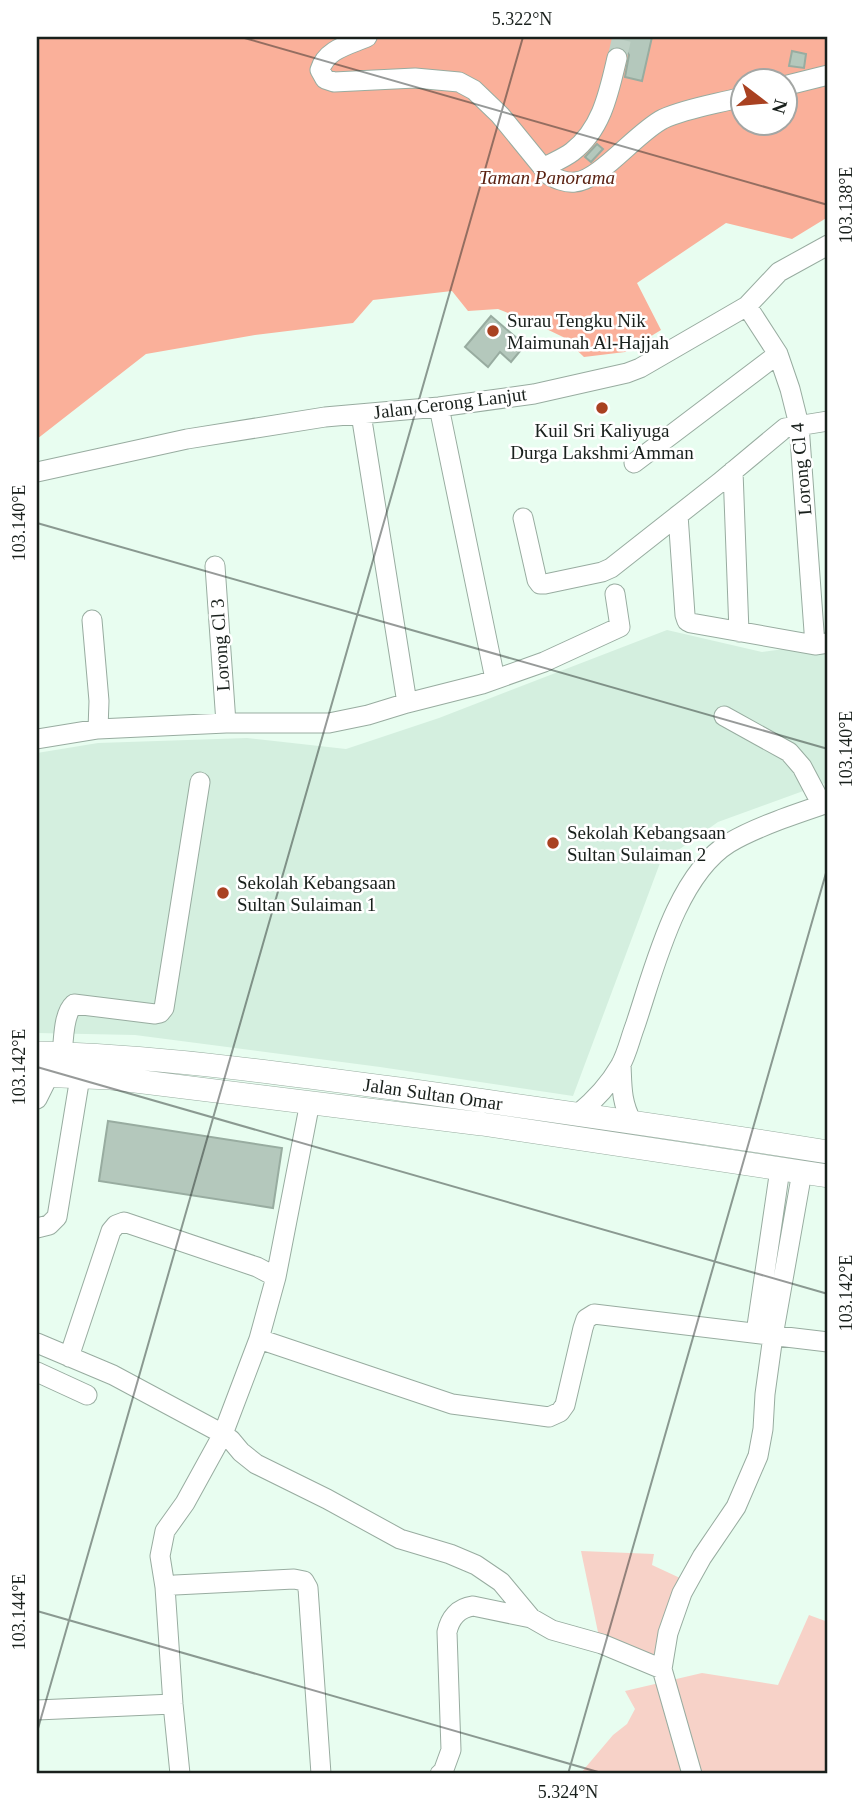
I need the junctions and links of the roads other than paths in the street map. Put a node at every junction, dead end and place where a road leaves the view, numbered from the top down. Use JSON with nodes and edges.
{"nodes":[{"id":1,"x":367,"y":37,"type":"edge"},
{"id":2,"x":617,"y":58,"type":"tunnel mouth"},
{"id":3,"x":828,"y":75,"type":"edge"},
{"id":4,"x":798,"y":83,"type":"edge"},
{"id":5,"x":728,"y":101,"type":"edge"},
{"id":6,"x":543,"y":168,"type":"junction"},
{"id":7,"x":828,"y":245,"type":"edge"},
{"id":8,"x":747,"y":306,"type":"junction"},
{"id":9,"x":778,"y":354,"type":"junction"},
{"id":10,"x":439,"y":407,"type":"junction"},
{"id":11,"x":361,"y":414,"type":"junction"},
{"id":12,"x":828,"y":421,"type":"edge"},
{"id":13,"x":799,"y":425,"type":"junction"},
{"id":14,"x":634,"y":463,"type":"dead end"},
{"id":15,"x":733,"y":471,"type":"junction"},
{"id":16,"x":37,"y":472,"type":"edge"},
{"id":17,"x":678,"y":515,"type":"junction"},
{"id":18,"x":523,"y":518,"type":"dead end"},
{"id":19,"x":215,"y":566,"type":"dead end"},
{"id":20,"x":615,"y":594,"type":"dead end"},
{"id":21,"x":92,"y":620,"type":"dead end"},
{"id":22,"x":739,"y":632,"type":"junction"},
{"id":23,"x":822,"y":644,"type":"edge"},
{"id":24,"x":495,"y":679,"type":"junction"},
{"id":25,"x":407,"y":703,"type":"junction"},
{"id":26,"x":724,"y":716,"type":"dead end"},
{"id":27,"x":226,"y":723,"type":"junction"},
{"id":28,"x":98,"y":729,"type":"junction"},
{"id":29,"x":37,"y":739,"type":"edge"},
{"id":30,"x":200,"y":782,"type":"dead end"},
{"id":31,"x":825,"y":804,"type":"edge"},
{"id":32,"x":37,"y":1053,"type":"edge"},
{"id":33,"x":62,"y":1053,"type":"junction"},
{"id":34,"x":621,"y":1064,"type":"junction"},
{"id":35,"x":43,"y":1075,"type":"edge"},
{"id":36,"x":80,"y":1077,"type":"junction"},
{"id":37,"x":37,"y":1099,"type":"edge"},
{"id":38,"x":310,"y":1102,"type":"junction"},
{"id":39,"x":578,"y":1114,"type":"junction"},
{"id":40,"x":632,"y":1122,"type":"junction"},
{"id":41,"x":828,"y":1152,"type":"edge"},
{"id":42,"x":791,"y":1171,"type":"junction"},
{"id":43,"x":828,"y":1176,"type":"edge"},
{"id":44,"x":37,"y":1228,"type":"edge"},
{"id":45,"x":276,"y":1277,"type":"junction"},
{"id":46,"x":764,"y":1335,"type":"junction"},
{"id":47,"x":259,"y":1339,"type":"junction"},
{"id":48,"x":828,"y":1342,"type":"edge"},
{"id":49,"x":37,"y":1343,"type":"edge"},
{"id":50,"x":69,"y":1357,"type":"junction"},
{"id":51,"x":37,"y":1372,"type":"edge"},
{"id":52,"x":87,"y":1395,"type":"dead end"},
{"id":53,"x":223,"y":1434,"type":"junction"},
{"id":54,"x":165,"y":1587,"type":"junction"},
{"id":55,"x":531,"y":1618,"type":"junction"},
{"id":56,"x":662,"y":1669,"type":"junction"},
{"id":57,"x":173,"y":1704,"type":"junction"},
{"id":58,"x":37,"y":1710,"type":"edge"},
{"id":59,"x":180,"y":1774,"type":"edge"},
{"id":60,"x":321,"y":1774,"type":"edge"},
{"id":61,"x":440,"y":1774,"type":"edge"},
{"id":62,"x":692,"y":1774,"type":"edge"}],
"edges":[{"from":1,"to":6,"type":"street"},
{"from":2,"to":6,"type":"street"},
{"from":3,"to":4,"type":"street"},
{"from":5,"to":6,"type":"street"},
{"from":7,"to":8,"type":"street","name":"Jalan Cerong Lanjut"},
{"from":8,"to":9,"type":"street","name":"Lorong Cl 4"},
{"from":8,"to":10,"type":"street","name":"Jalan Cerong Lanjut"},
{"from":9,"to":13,"type":"street","name":"Lorong Cl 4"},
{"from":9,"to":14,"type":"street"},
{"from":10,"to":11,"type":"street","name":"Jalan Cerong Lanjut"},
{"from":10,"to":24,"type":"street"},
{"from":11,"to":16,"type":"street","name":"Jalan Cerong Lanjut"},
{"from":11,"to":25,"type":"street"},
{"from":12,"to":13,"type":"street"},
{"from":13,"to":15,"type":"street"},
{"from":13,"to":23,"type":"street","name":"Lorong Cl 4"},
{"from":15,"to":17,"type":"street"},
{"from":15,"to":22,"type":"street"},
{"from":17,"to":18,"type":"street"},
{"from":17,"to":22,"type":"street"},
{"from":19,"to":27,"type":"street","name":"Lorong Cl 3"},
{"from":20,"to":24,"type":"street"},
{"from":21,"to":28,"type":"street"},
{"from":22,"to":23,"type":"street"},
{"from":24,"to":25,"type":"street"},
{"from":25,"to":27,"type":"street"},
{"from":26,"to":31,"type":"street"},
{"from":27,"to":28,"type":"street"},
{"from":28,"to":29,"type":"street"},
{"from":30,"to":33,"type":"street"},
{"from":31,"to":34,"type":"street"},
{"from":32,"to":33,"type":"main road","name":"Jalan Sultan Omar"},
{"from":33,"to":39,"type":"main road","name":"Jalan Sultan Omar"},
{"from":34,"to":39,"type":"street"},
{"from":34,"to":40,"type":"street"},
{"from":35,"to":36,"type":"main road"},
{"from":35,"to":37,"type":"street"},
{"from":36,"to":38,"type":"main road"},
{"from":36,"to":44,"type":"street"},
{"from":38,"to":42,"type":"main road"},
{"from":38,"to":45,"type":"street"},
{"from":39,"to":40,"type":"main road","name":"Jalan Sultan Omar"},
{"from":40,"to":41,"type":"main road","name":"Jalan Sultan Omar"},
{"from":42,"to":43,"type":"main road"},
{"from":42,"to":46,"type":"street"},
{"from":45,"to":47,"type":"street"},
{"from":45,"to":50,"type":"street"},
{"from":46,"to":47,"type":"street"},
{"from":46,"to":48,"type":"street"},
{"from":46,"to":56,"type":"street"},
{"from":47,"to":53,"type":"street"},
{"from":49,"to":50,"type":"street"},
{"from":50,"to":53,"type":"street"},
{"from":51,"to":52,"type":"street"},
{"from":53,"to":54,"type":"street"},
{"from":53,"to":55,"type":"street"},
{"from":54,"to":57,"type":"street"},
{"from":54,"to":60,"type":"street"},
{"from":55,"to":56,"type":"street"},
{"from":55,"to":61,"type":"street"},
{"from":56,"to":62,"type":"street"},
{"from":57,"to":58,"type":"street"},
{"from":57,"to":59,"type":"street"}]}
